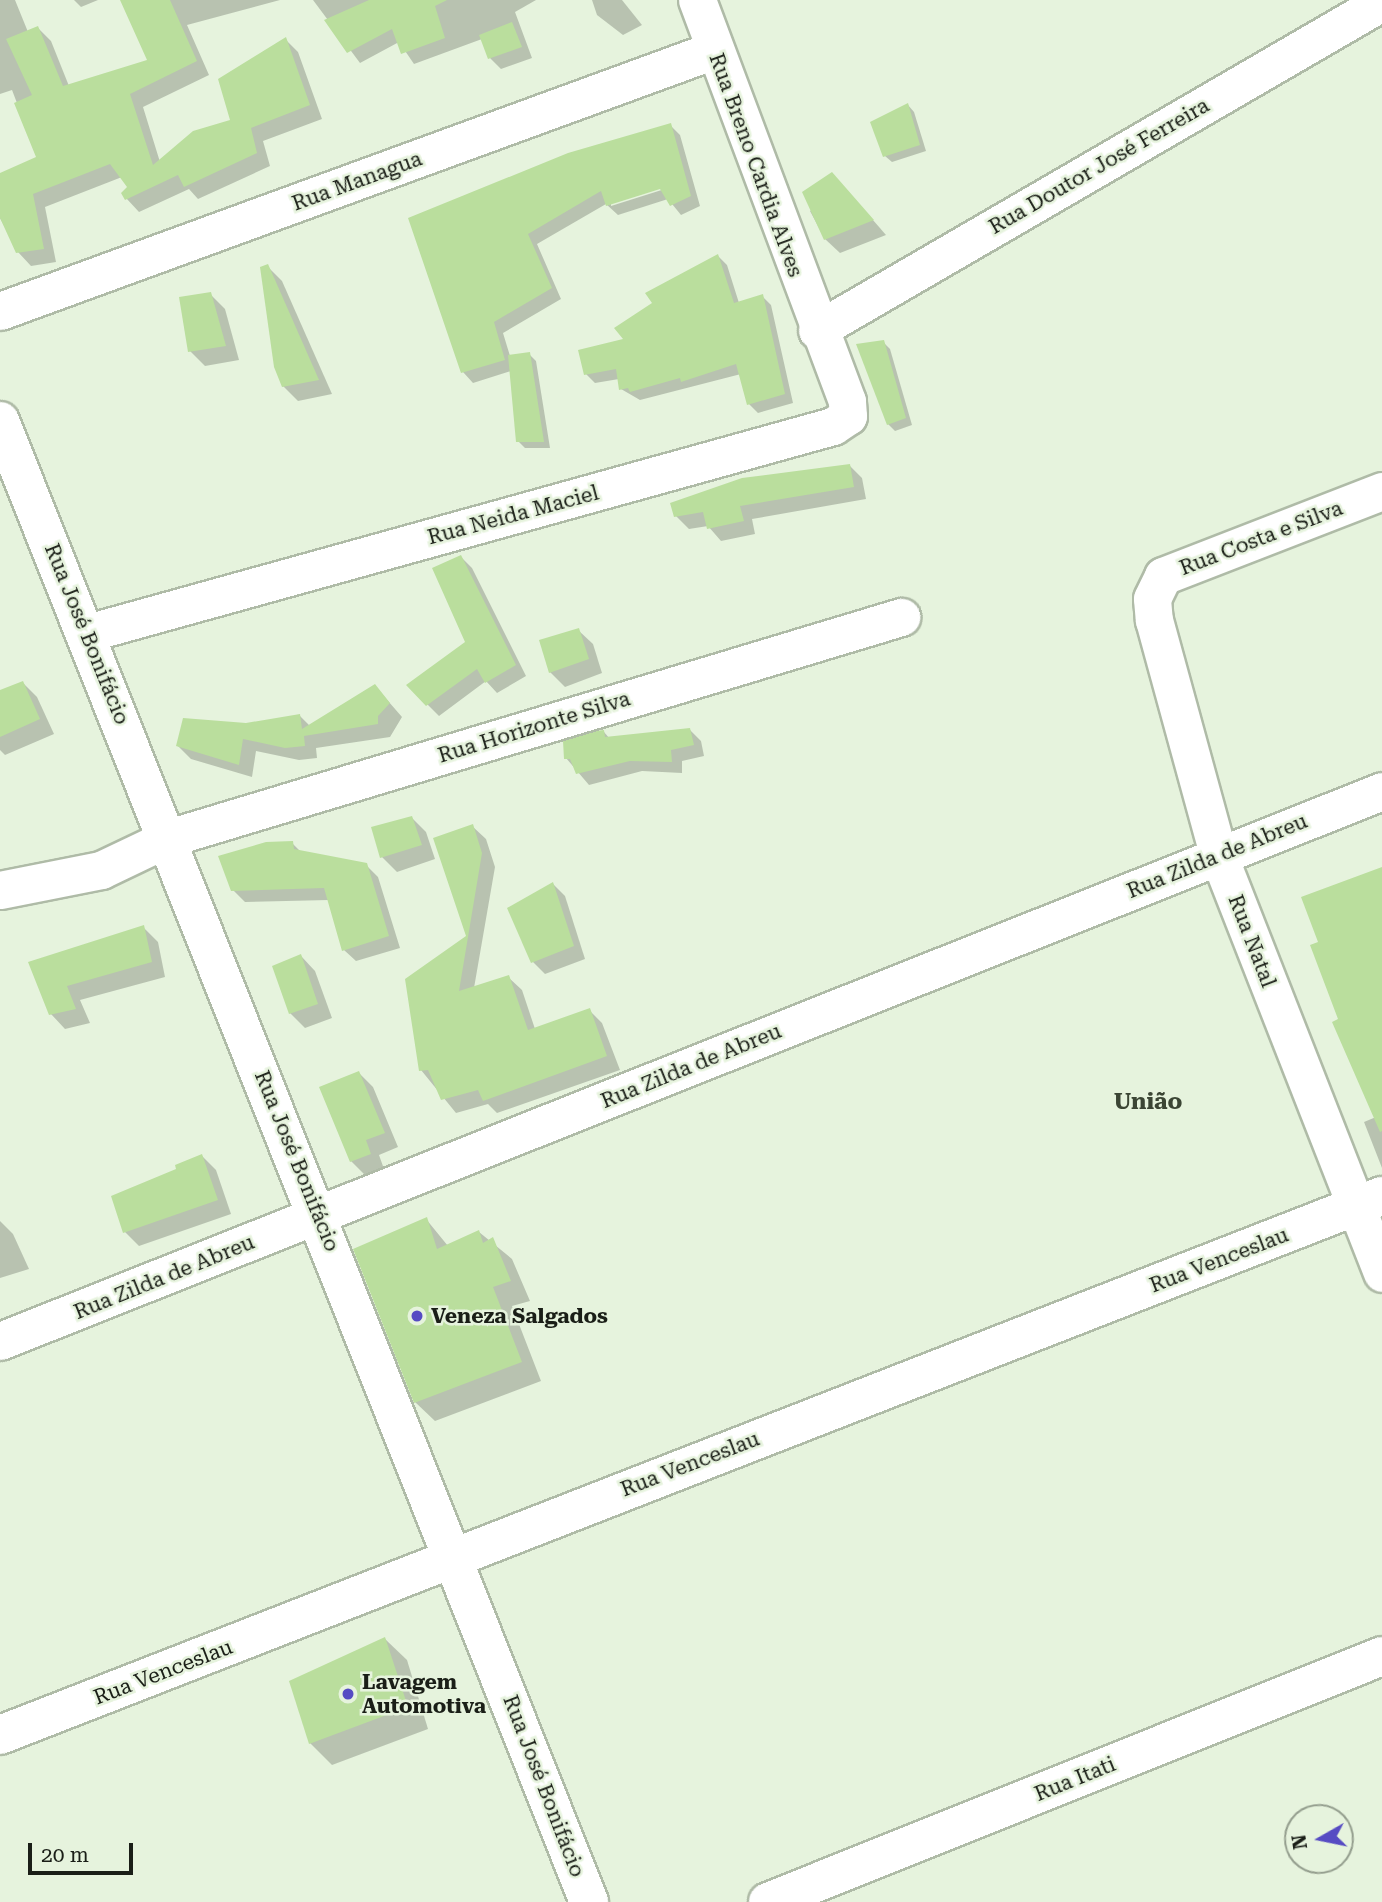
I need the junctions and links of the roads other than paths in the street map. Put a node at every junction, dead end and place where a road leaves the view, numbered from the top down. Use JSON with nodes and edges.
{"nodes":[{"id":1,"x":697,"y":0,"type":"edge"},
{"id":2,"x":1382,"y":2,"type":"edge"},
{"id":3,"x":714,"y":50,"type":"junction"},
{"id":4,"x":0,"y":311,"type":"edge"},
{"id":5,"x":817,"y":330,"type":"junction"},
{"id":6,"x":0,"y":421,"type":"edge"},
{"id":7,"x":1382,"y":491,"type":"edge"},
{"id":8,"x":1152,"y":599,"type":"joint"},
{"id":9,"x":901,"y":617,"type":"dead end"},
{"id":10,"x":87,"y":633,"type":"junction"},
{"id":11,"x":1382,"y":791,"type":"edge"},
{"id":12,"x":168,"y":838,"type":"junction"},
{"id":13,"x":1218,"y":854,"type":"junction"},
{"id":14,"x":0,"y":890,"type":"edge"},
{"id":15,"x":1368,"y":1201,"type":"edge"},
{"id":16,"x":318,"y":1215,"type":"junction"},
{"id":17,"x":1382,"y":1273,"type":"edge"},
{"id":18,"x":0,"y":1341,"type":"edge"},
{"id":19,"x":455,"y":1555,"type":"junction"},
{"id":20,"x":1382,"y":1656,"type":"edge"},
{"id":21,"x":0,"y":1735,"type":"edge"},
{"id":22,"x":589,"y":1902,"type":"edge"},
{"id":23,"x":768,"y":1902,"type":"edge"}],
"edges":[{"from":1,"to":3,"type":"street","name":"Rua Breno Cardia Alves"},
{"from":2,"to":5,"type":"street","name":"Rua Doutor José Ferreira"},
{"from":3,"to":4,"type":"street","name":"Rua Managua"},
{"from":3,"to":5,"type":"street","name":"Rua Breno Cardia Alves"},
{"from":5,"to":10,"type":"street","name":"Rua Neida Maciel"},
{"from":6,"to":10,"type":"street","name":"Rua José Bonifácio"},
{"from":7,"to":8,"type":"street","name":"Rua Costa e Silva"},
{"from":8,"to":13,"type":"street","name":"Rua Natal"},
{"from":9,"to":12,"type":"street","name":"Rua Horizonte Silva"},
{"from":10,"to":12,"type":"street","name":"Rua José Bonifácio"},
{"from":11,"to":13,"type":"street","name":"Rua Zilda de Abreu"},
{"from":12,"to":14,"type":"street","name":"Rua Horizonte Silva"},
{"from":12,"to":16,"type":"street","name":"Rua José Bonifácio"},
{"from":13,"to":15,"type":"street","name":"Rua Natal"},
{"from":13,"to":16,"type":"street","name":"Rua Zilda de Abreu"},
{"from":15,"to":17,"type":"street","name":"Rua Natal"},
{"from":15,"to":19,"type":"street","name":"Rua Venceslau"},
{"from":16,"to":18,"type":"street","name":"Rua Zilda de Abreu"},
{"from":16,"to":19,"type":"street","name":"Rua José Bonifácio"},
{"from":19,"to":21,"type":"street","name":"Rua Venceslau"},
{"from":19,"to":22,"type":"street","name":"Rua José Bonifácio"},
{"from":20,"to":23,"type":"street","name":"Rua Itati"}]}
